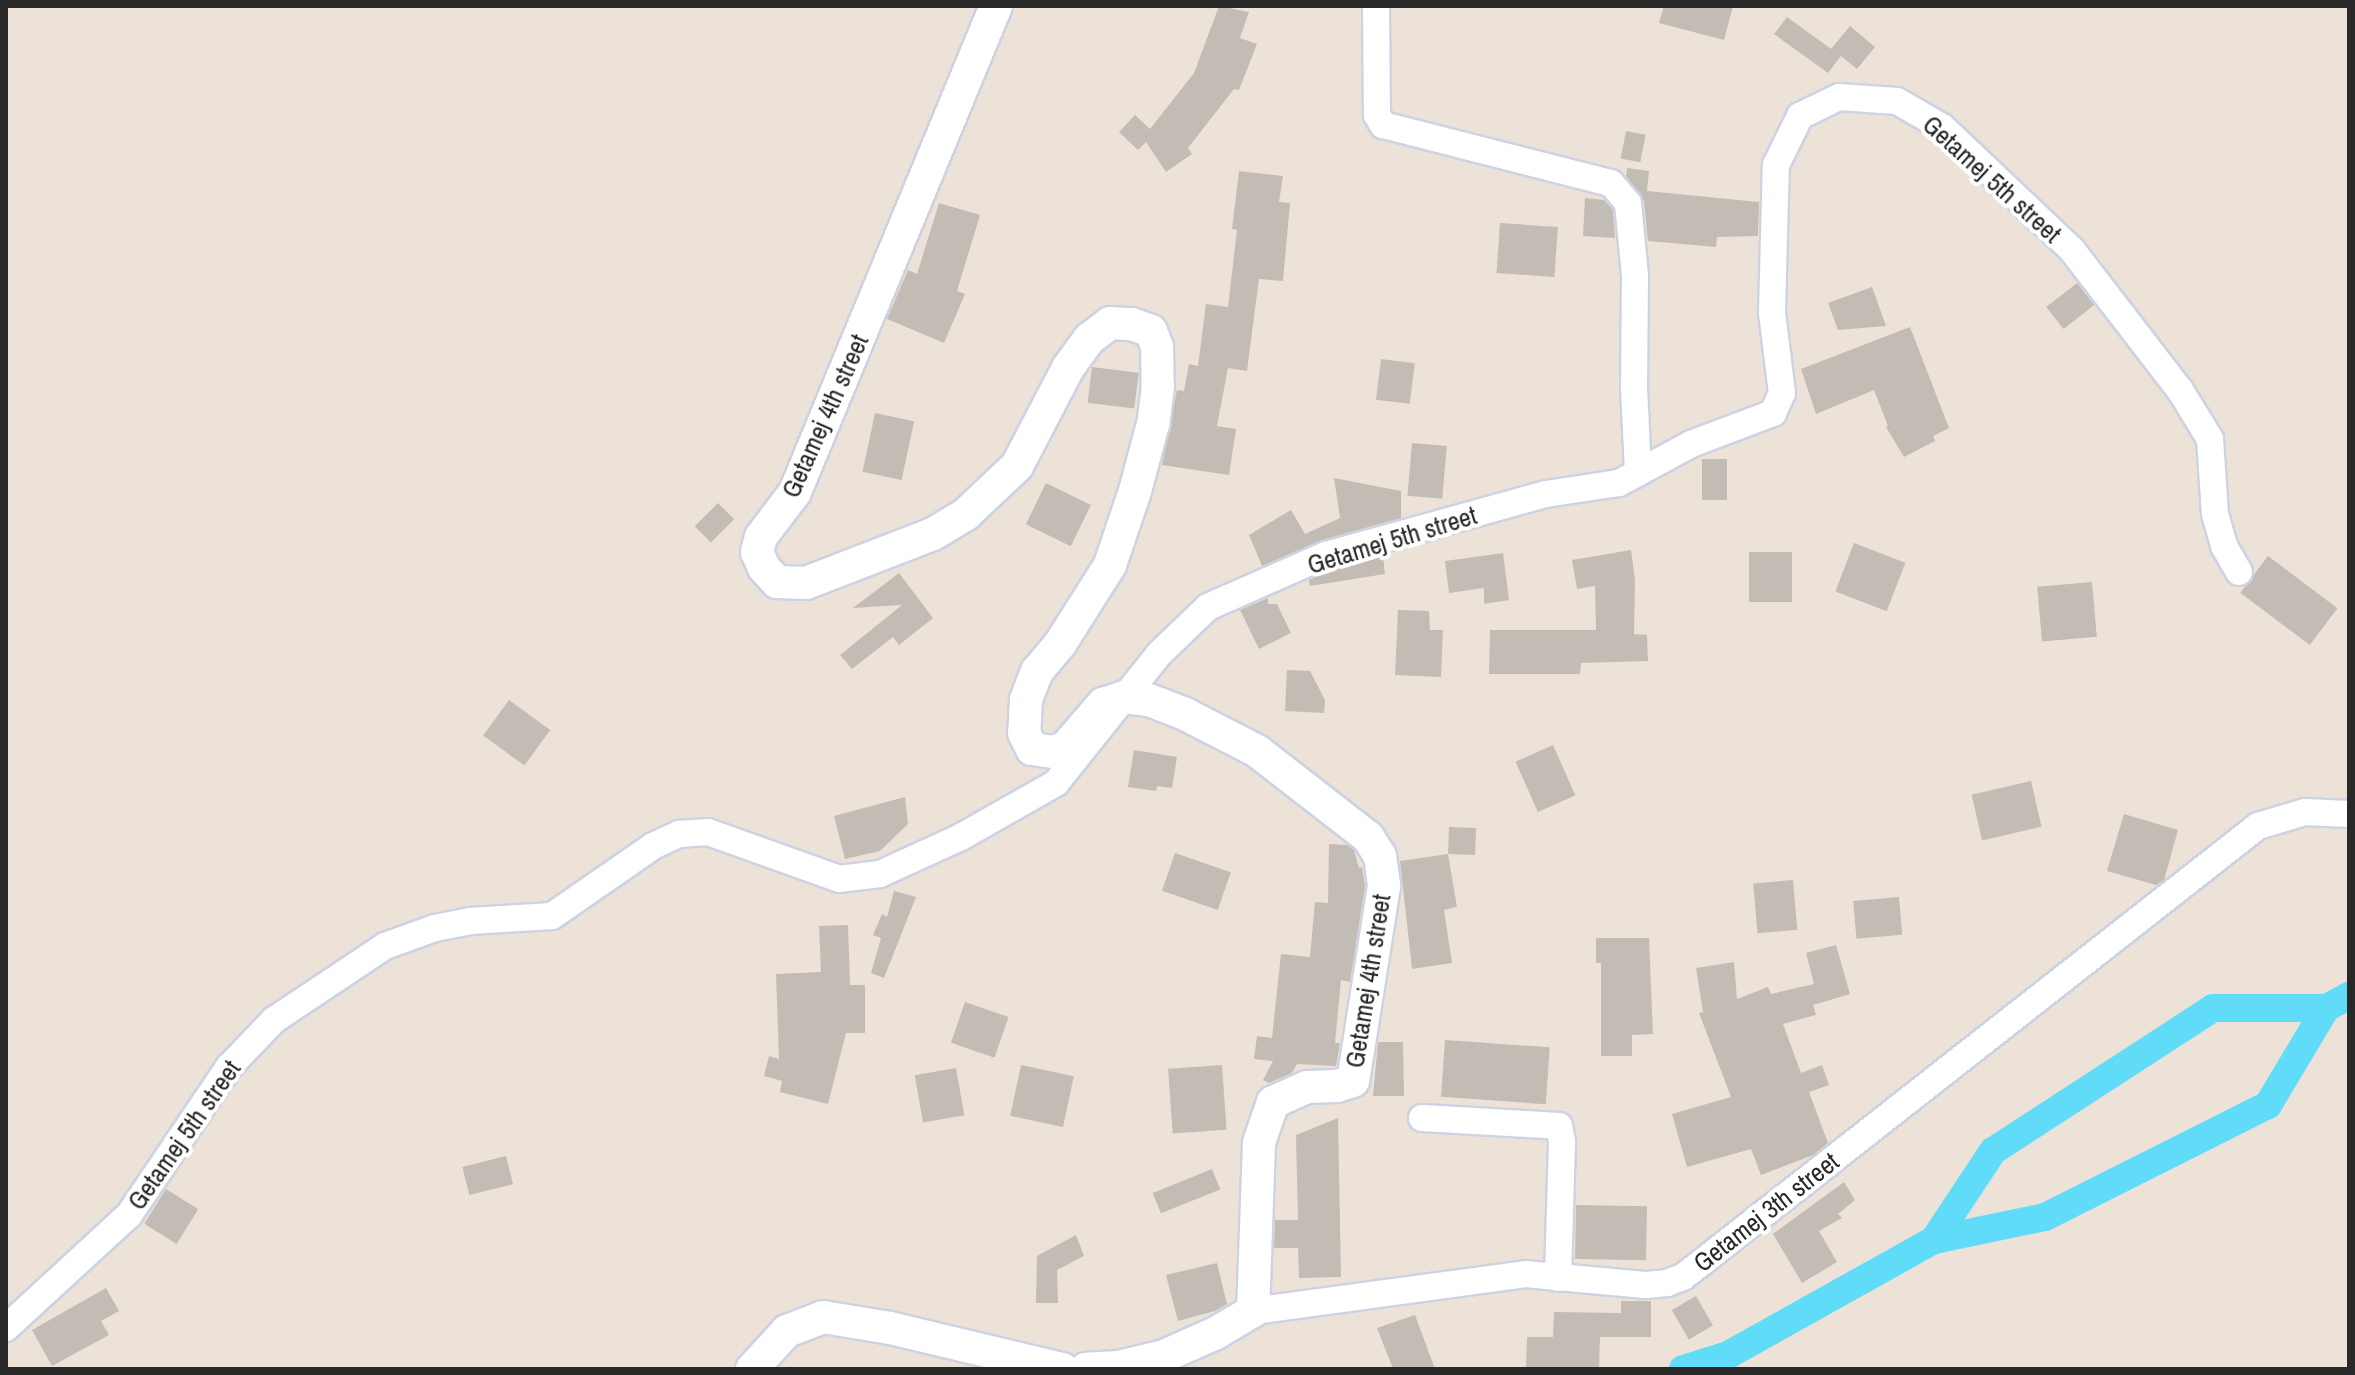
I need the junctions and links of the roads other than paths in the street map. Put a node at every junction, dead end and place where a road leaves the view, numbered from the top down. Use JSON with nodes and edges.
{"nodes":[{"id":1,"x":996,"y":6,"type":"edge"},
{"id":2,"x":1376,"y":6,"type":"edge"},
{"id":3,"x":1638,"y":473,"type":"junction"},
{"id":4,"x":2239,"y":572,"type":"dead end"},
{"id":5,"x":1124,"y":697,"type":"junction"},
{"id":6,"x":2349,"y":814,"type":"edge"},
{"id":7,"x":1422,"y":1118,"type":"dead end"},
{"id":8,"x":1558,"y":1278,"type":"junction"},
{"id":9,"x":1253,"y":1311,"type":"junction"},
{"id":10,"x":6,"y":1328,"type":"edge"},
{"id":11,"x":752,"y":1369,"type":"edge"},
{"id":12,"x":1062,"y":1369,"type":"edge"},
{"id":13,"x":1086,"y":1369,"type":"edge"}],
"edges":[{"from":1,"to":5,"type":"street","name":"Getamej 4th street"},
{"from":2,"to":3,"type":"street"},
{"from":3,"to":4,"type":"street","name":"Getamej 5th street"},
{"from":3,"to":5,"type":"street","name":"Getamej 5th street"},
{"from":5,"to":9,"type":"street","name":"Getamej 4th street"},
{"from":5,"to":10,"type":"street","name":"Getamej 5th street"},
{"from":6,"to":8,"type":"street","name":"Getamej 3th street"},
{"from":7,"to":8,"type":"street"},
{"from":8,"to":9,"type":"street","name":"Getamej 3th street"},
{"from":9,"to":13,"type":"street","name":"Getamej 3th street"},
{"from":11,"to":12,"type":"street"}]}
